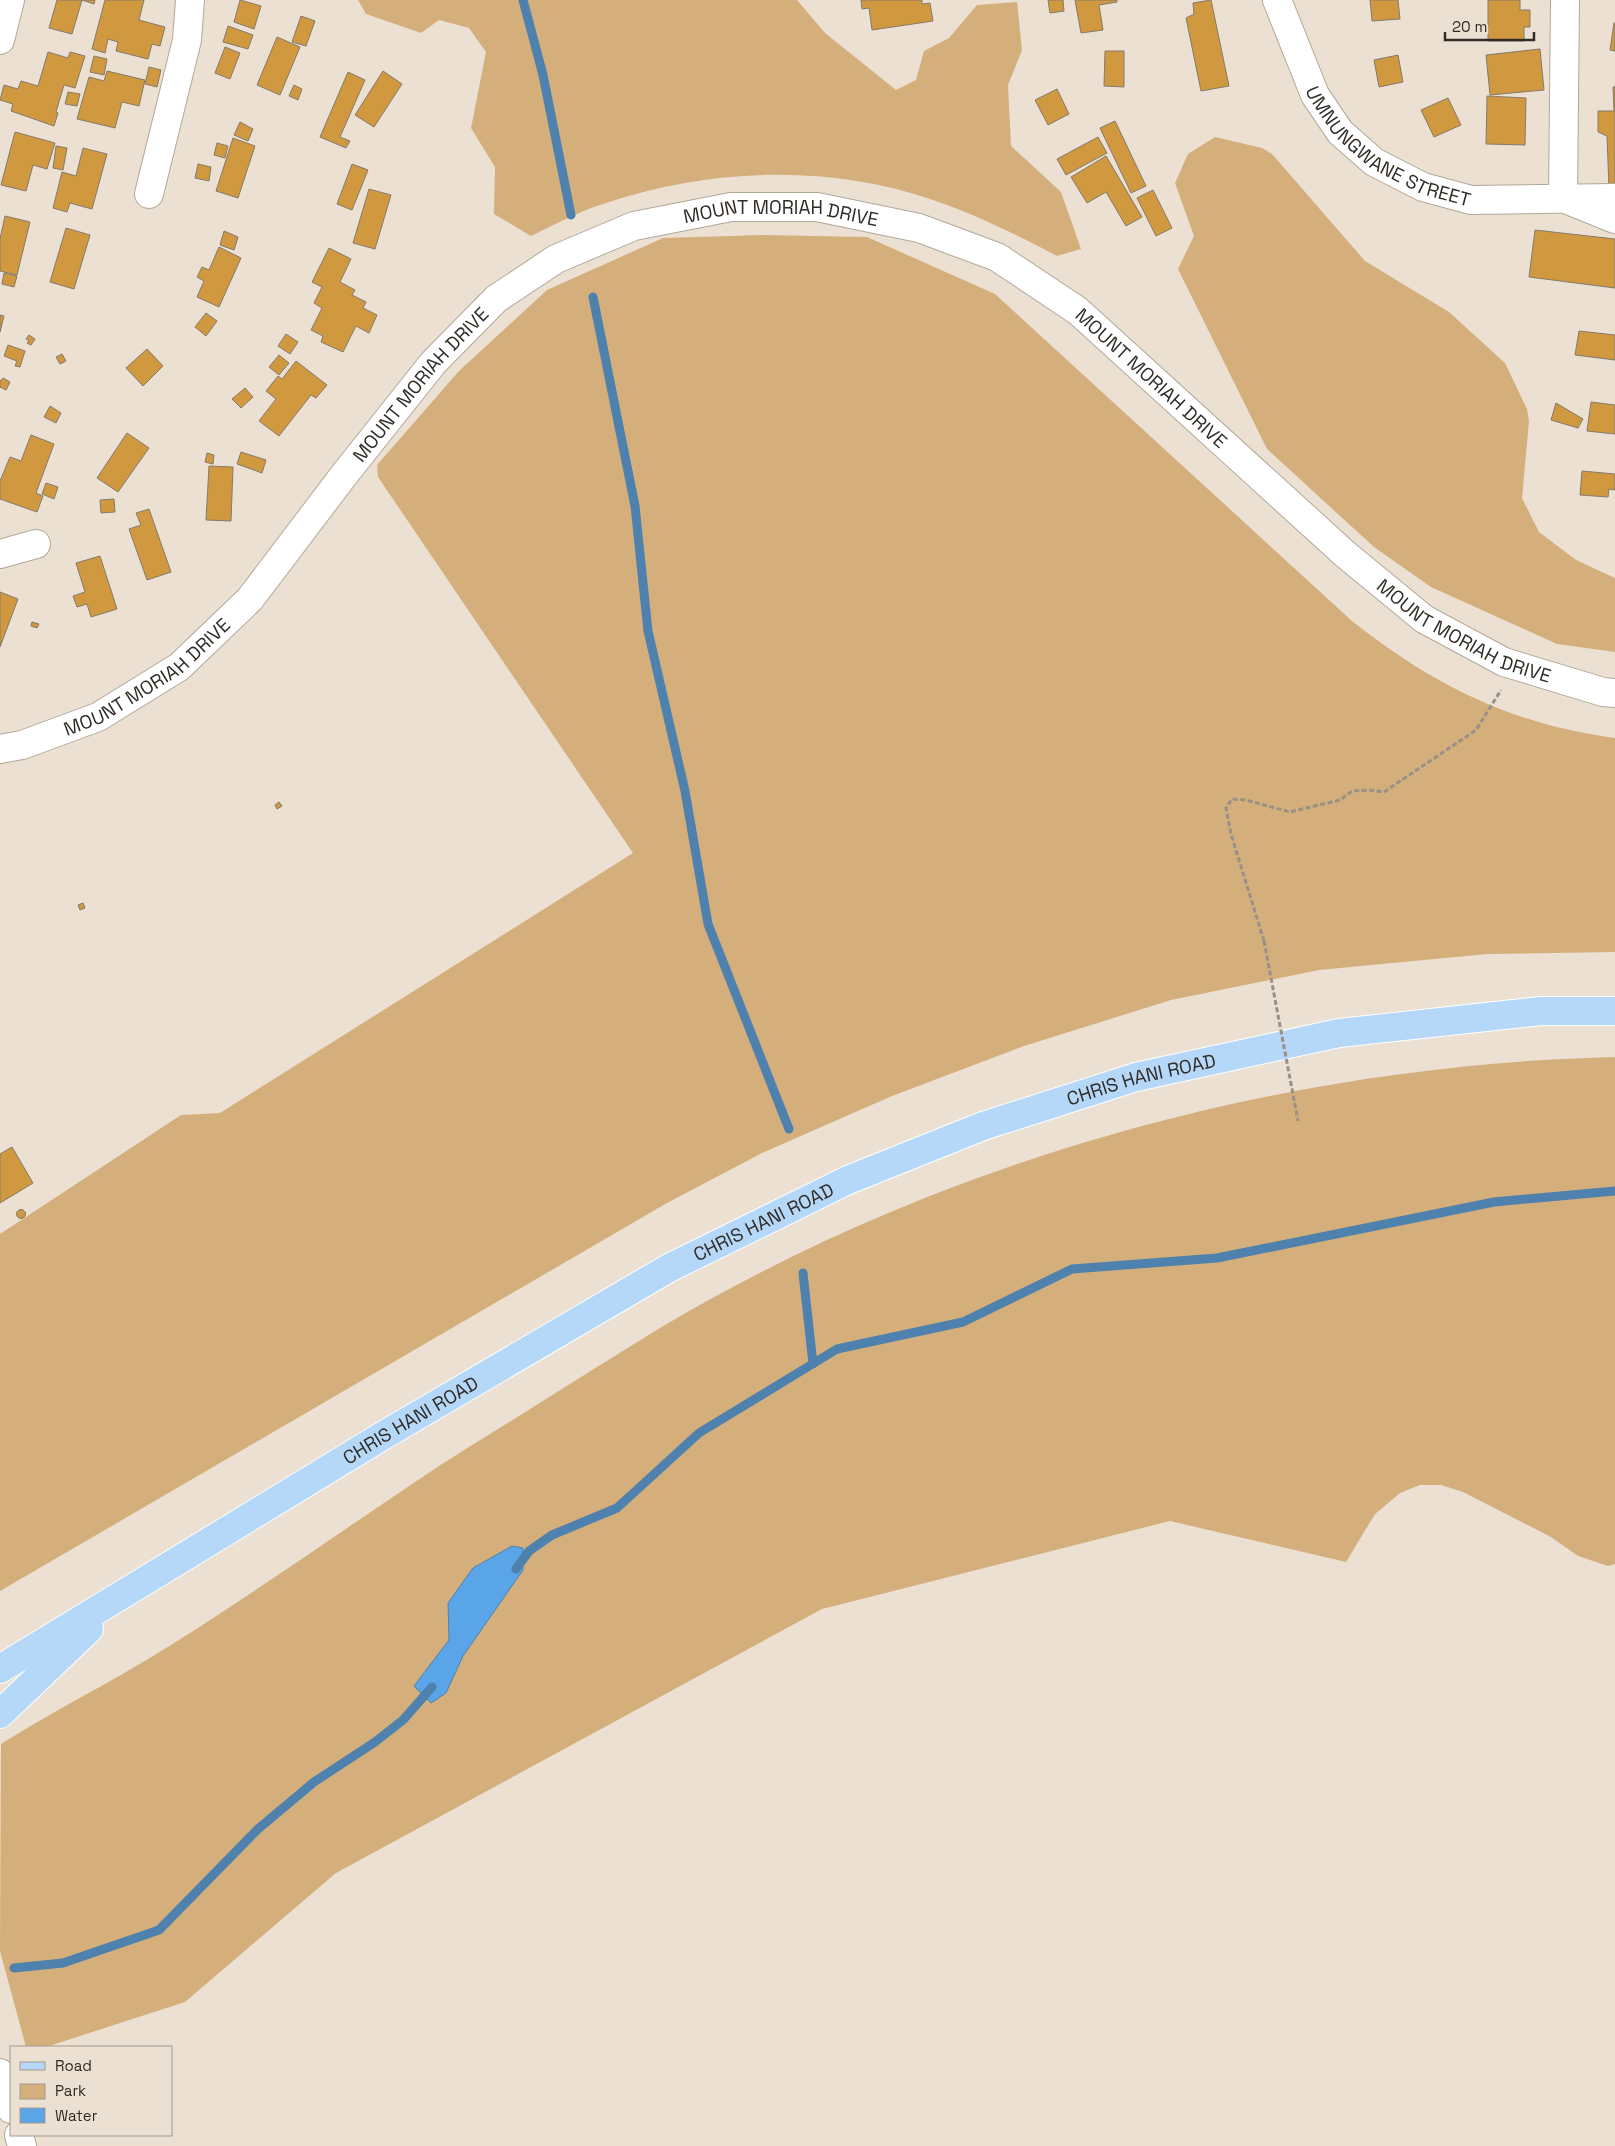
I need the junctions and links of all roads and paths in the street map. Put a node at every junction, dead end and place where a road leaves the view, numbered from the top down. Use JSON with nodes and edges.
{"nodes":[{"id":1,"x":10,"y":0,"type":"edge"},
{"id":2,"x":190,"y":0,"type":"edge"},
{"id":3,"x":1277,"y":0,"type":"edge"},
{"id":4,"x":1565,"y":0,"type":"edge"},
{"id":5,"x":0,"y":40,"type":"edge"},
{"id":6,"x":149,"y":194,"type":"dead end"},
{"id":7,"x":1563,"y":198,"type":"junction"},
{"id":8,"x":1615,"y":198,"type":"edge"},
{"id":9,"x":1615,"y":219,"type":"edge"},
{"id":10,"x":36,"y":544,"type":"dead end"},
{"id":11,"x":0,"y":554,"type":"edge"},
{"id":12,"x":1515,"y":665,"type":"junction"},
{"id":13,"x":1615,"y":693,"type":"edge"},
{"id":14,"x":0,"y":749,"type":"edge"},
{"id":15,"x":1615,"y":1011,"type":"edge"},
{"id":16,"x":1298,"y":1121,"type":"dead end"},
{"id":17,"x":131,"y":1591,"type":"junction"},
{"id":18,"x":0,"y":1669,"type":"edge"},
{"id":19,"x":0,"y":1714,"type":"edge"},
{"id":20,"x":0,"y":2073,"type":"edge"},
{"id":21,"x":10,"y":2106,"type":"edge"}],
"edges":[{"from":1,"to":5,"type":"street"},
{"from":2,"to":6,"type":"street"},
{"from":3,"to":7,"type":"street","name":"UMNUNGWANE STREET"},
{"from":4,"to":7,"type":"street"},
{"from":7,"to":8,"type":"street","name":"UMNUNGWANE STREET"},
{"from":7,"to":9,"type":"street","name":"UMNUNGWANE STREET"},
{"from":10,"to":11,"type":"street"},
{"from":12,"to":13,"type":"street","name":"MOUNT MORIAH DRIVE"},
{"from":12,"to":14,"type":"street","name":"MOUNT MORIAH DRIVE"},
{"from":12,"to":16,"type":"path","bridge":true},
{"from":15,"to":17,"type":"main road","name":"CHRIS HANI ROAD"},
{"from":17,"to":18,"type":"main road","name":"CHRIS HANI ROAD"},
{"from":17,"to":19,"type":"main road"},
{"from":20,"to":21,"type":"street"}]}
